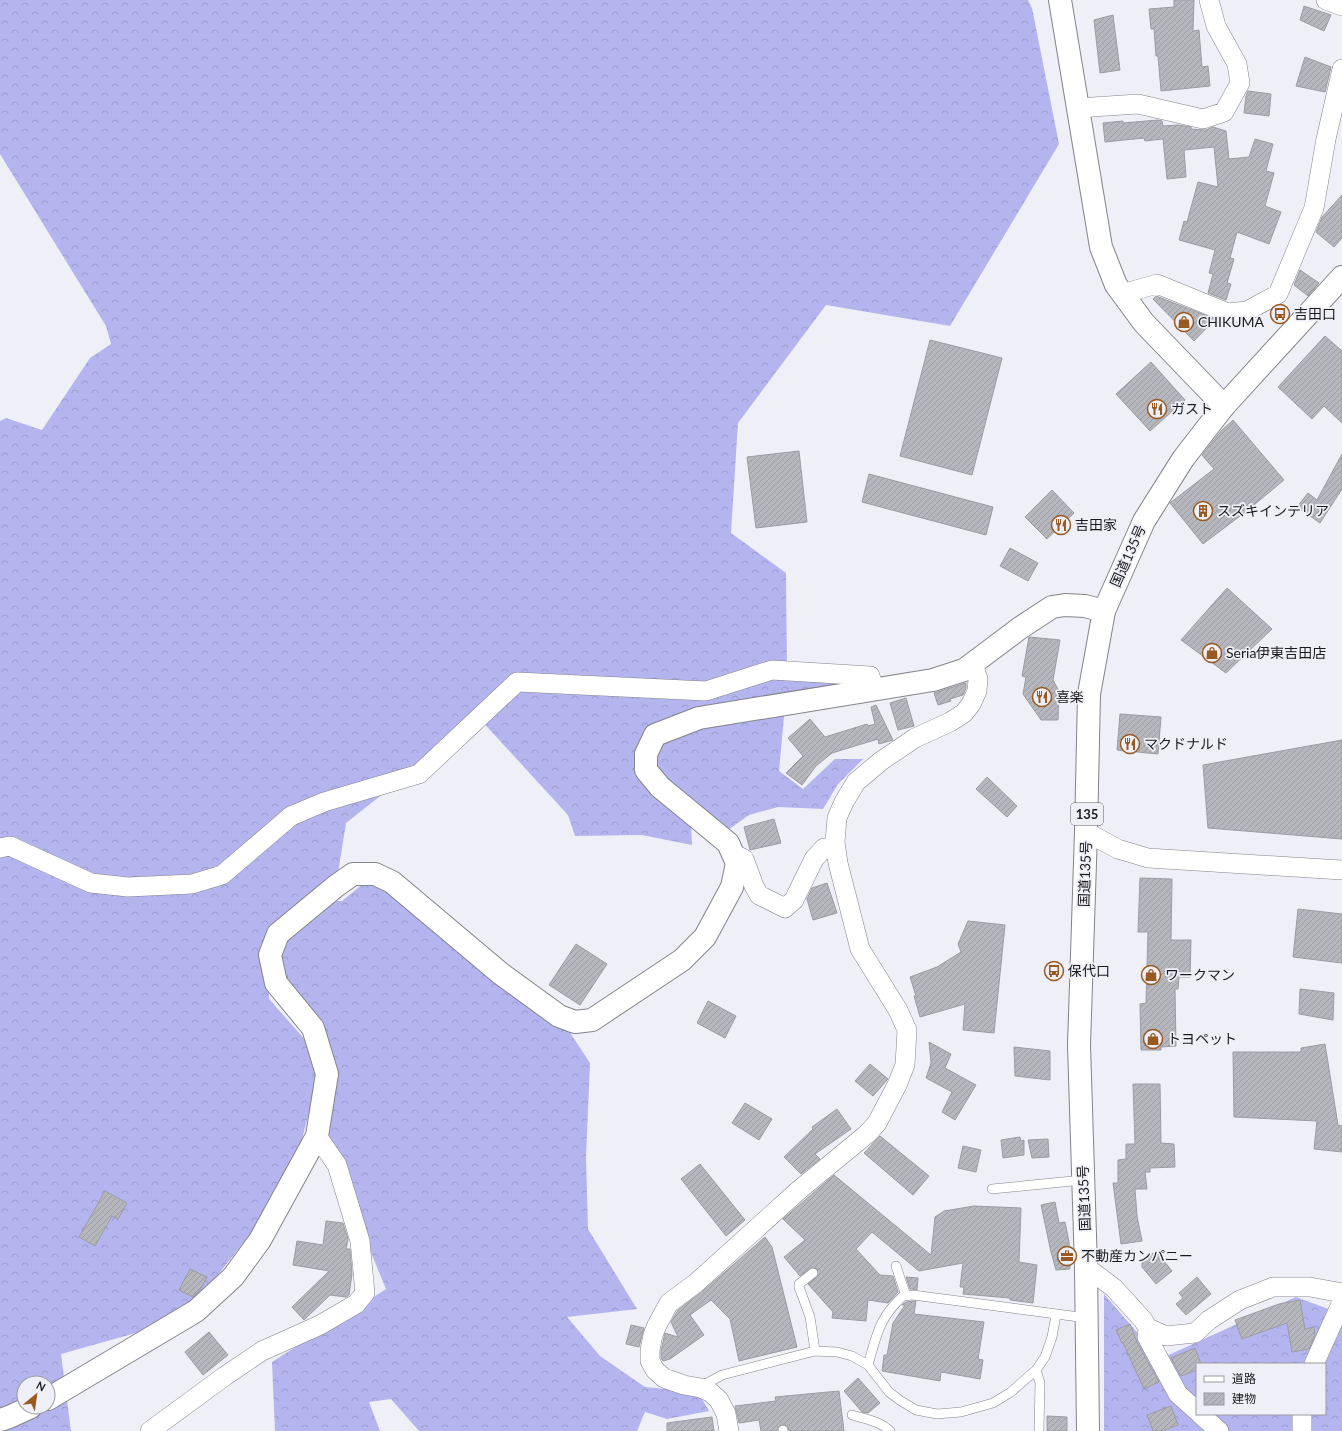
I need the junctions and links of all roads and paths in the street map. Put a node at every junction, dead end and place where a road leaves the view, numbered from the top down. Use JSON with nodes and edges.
{"nodes":[{"id":1,"x":1060,"y":0,"type":"edge"},
{"id":2,"x":1209,"y":0,"type":"edge"},
{"id":3,"x":1326,"y":0,"type":"edge"},
{"id":4,"x":1342,"y":6,"type":"edge"},
{"id":5,"x":1342,"y":69,"type":"edge"},
{"id":6,"x":1077,"y":108,"type":"junction"},
{"id":7,"x":1342,"y":277,"type":"edge"},
{"id":8,"x":1122,"y":294,"type":"junction"},
{"id":9,"x":1224,"y":406,"type":"junction"},
{"id":10,"x":1104,"y":611,"type":"junction"},
{"id":11,"x":973,"y":664,"type":"junction"},
{"id":12,"x":875,"y":690,"type":"junction"},
{"id":13,"x":1086,"y":832,"type":"junction"},
{"id":14,"x":835,"y":847,"type":"junction"},
{"id":15,"x":0,"y":848,"type":"edge"},
{"id":16,"x":732,"y":853,"type":"junction"},
{"id":17,"x":1342,"y":870,"type":"edge"},
{"id":18,"x":317,"y":1136,"type":"junction"},
{"id":19,"x":1083,"y":1180,"type":"junction"},
{"id":20,"x":992,"y":1189,"type":"dead end"},
{"id":21,"x":896,"y":1266,"type":"dead end"},
{"id":22,"x":1086,"y":1267,"type":"junction"},
{"id":23,"x":813,"y":1273,"type":"dead end"},
{"id":24,"x":1342,"y":1294,"type":"edge"},
{"id":25,"x":906,"y":1296,"type":"junction"},
{"id":26,"x":1342,"y":1302,"type":"edge"},
{"id":27,"x":1056,"y":1315,"type":"junction"},
{"id":28,"x":1087,"y":1318,"type":"junction"},
{"id":29,"x":1148,"y":1328,"type":"junction"},
{"id":30,"x":814,"y":1351,"type":"junction"},
{"id":31,"x":1314,"y":1363,"type":"edge"},
{"id":32,"x":868,"y":1365,"type":"junction"},
{"id":33,"x":1036,"y":1370,"type":"junction"},
{"id":34,"x":699,"y":1387,"type":"junction"},
{"id":35,"x":56,"y":1394,"type":"edge"},
{"id":36,"x":1196,"y":1410,"type":"edge"},
{"id":37,"x":16,"y":1414,"type":"edge"},
{"id":38,"x":1201,"y":1415,"type":"edge"},
{"id":39,"x":1302,"y":1415,"type":"edge"},
{"id":40,"x":852,"y":1416,"type":"dead end"},
{"id":41,"x":0,"y":1420,"type":"edge"},
{"id":42,"x":150,"y":1431,"type":"edge"},
{"id":43,"x":729,"y":1431,"type":"edge"},
{"id":44,"x":890,"y":1431,"type":"edge"},
{"id":45,"x":1039,"y":1431,"type":"edge"},
{"id":46,"x":1088,"y":1431,"type":"edge"},
{"id":47,"x":1219,"y":1431,"type":"edge"},
{"id":48,"x":1302,"y":1431,"type":"edge"}],
"edges":[{"from":1,"to":6,"type":"main road"},
{"from":2,"to":6,"type":"street"},
{"from":3,"to":4,"type":"street"},
{"from":5,"to":8,"type":"street"},
{"from":6,"to":8,"type":"main road"},
{"from":7,"to":9,"type":"main road","name":"国道135号","number":"135"},
{"from":8,"to":9,"type":"main road"},
{"from":9,"to":10,"type":"main road","name":"国道135号","number":"135"},
{"from":10,"to":11,"type":"main road"},
{"from":10,"to":13,"type":"main road","name":"国道135号","number":"135"},
{"from":11,"to":12,"type":"main road"},
{"from":11,"to":14,"type":"street"},
{"from":12,"to":15,"type":"street"},
{"from":12,"to":16,"type":"main road"},
{"from":13,"to":17,"type":"street"},
{"from":13,"to":19,"type":"main road","name":"国道135号","number":"135"},
{"from":14,"to":16,"type":"street"},
{"from":14,"to":34,"type":"street"},
{"from":16,"to":18,"type":"main road"},
{"from":18,"to":35,"type":"main road"},
{"from":18,"to":42,"type":"street"},
{"from":19,"to":20,"type":"lane"},
{"from":19,"to":22,"type":"main road","name":"国道135号","number":"135"},
{"from":21,"to":25,"type":"lane"},
{"from":22,"to":28,"type":"main road","name":"国道135号","number":"135"},
{"from":22,"to":29,"type":"street"},
{"from":23,"to":30,"type":"lane"},
{"from":24,"to":29,"type":"street"},
{"from":25,"to":27,"type":"lane"},
{"from":25,"to":32,"type":"lane"},
{"from":26,"to":31,"type":"street"},
{"from":27,"to":28,"type":"lane"},
{"from":27,"to":33,"type":"lane"},
{"from":28,"to":46,"type":"main road","name":"国道135号","number":"135"},
{"from":29,"to":36,"type":"street"},
{"from":30,"to":32,"type":"lane"},
{"from":30,"to":34,"type":"lane"},
{"from":32,"to":33,"type":"lane"},
{"from":33,"to":45,"type":"lane"},
{"from":34,"to":43,"type":"street"},
{"from":37,"to":41,"type":"main road"},
{"from":38,"to":47,"type":"street"},
{"from":39,"to":48,"type":"street"},
{"from":40,"to":44,"type":"lane"}]}
